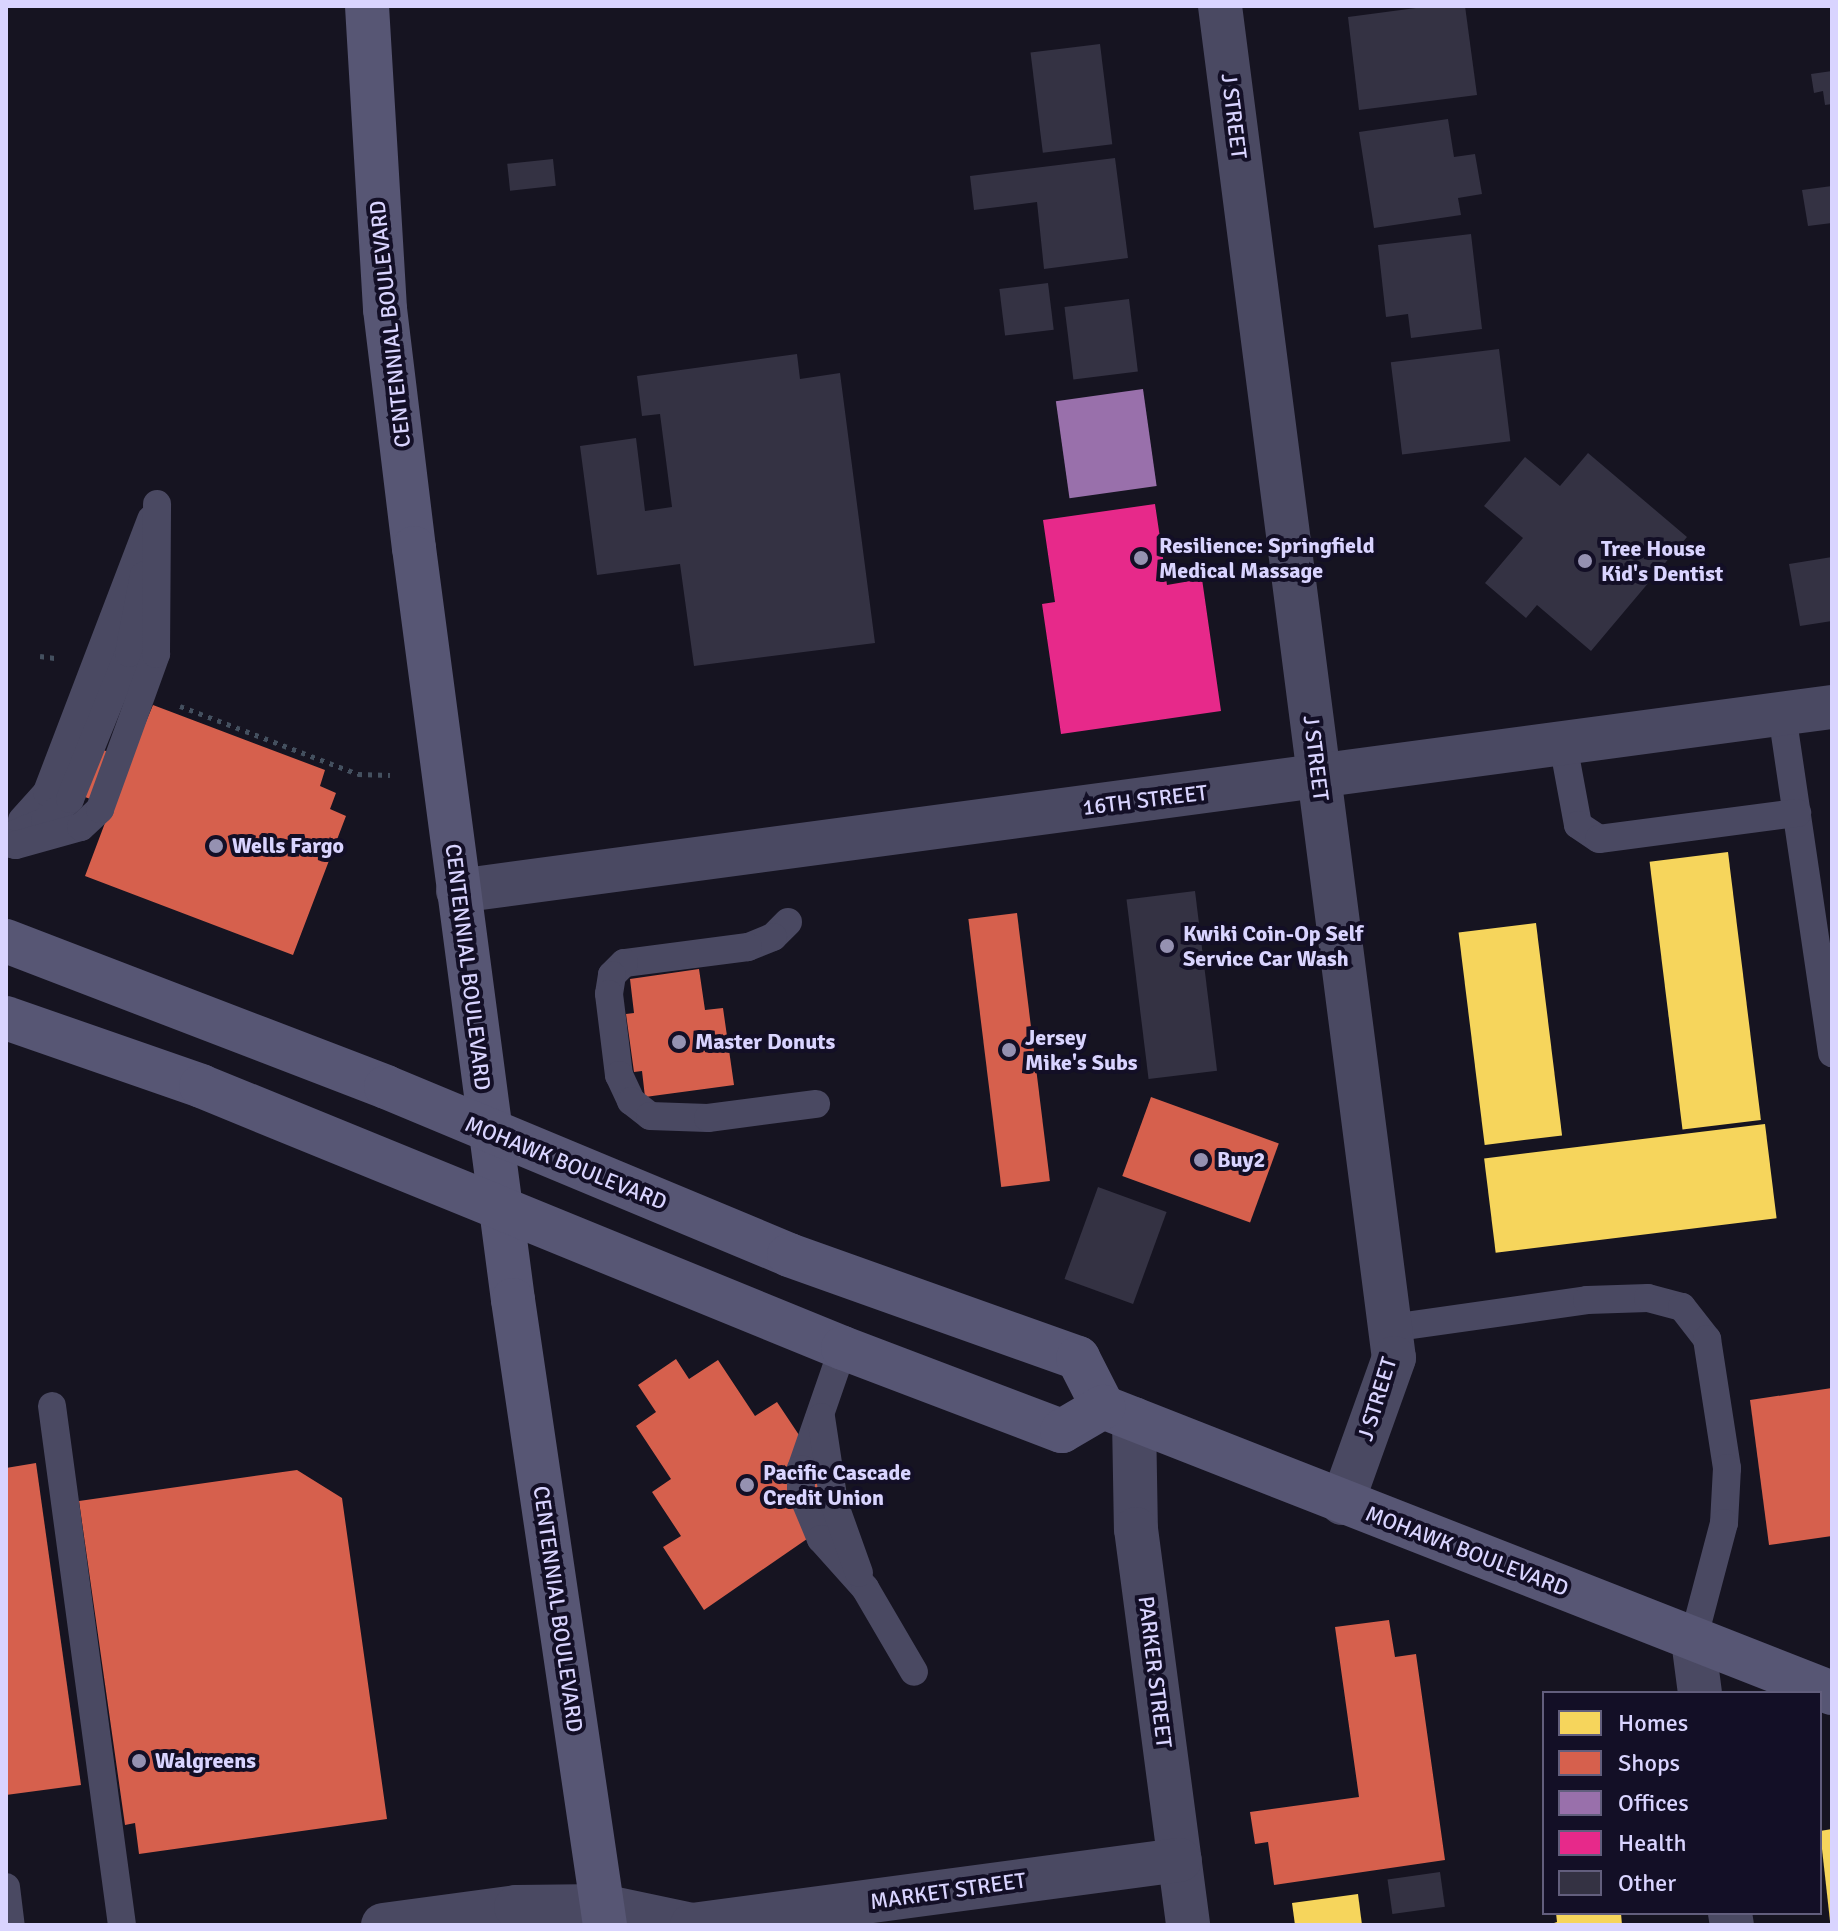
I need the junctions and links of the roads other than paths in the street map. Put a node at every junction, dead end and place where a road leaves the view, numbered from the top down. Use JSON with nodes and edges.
{"nodes":[{"id":1,"x":367,"y":6,"type":"edge"},
{"id":2,"x":1220,"y":6,"type":"edge"},
{"id":3,"x":157,"y":504,"type":"junction"},
{"id":4,"x":1832,"y":707,"type":"edge"},
{"id":5,"x":1782,"y":714,"type":"junction"},
{"id":6,"x":1563,"y":744,"type":"junction"},
{"id":7,"x":1319,"y":777,"type":"junction"},
{"id":8,"x":1797,"y":813,"type":"junction"},
{"id":9,"x":6,"y":828,"type":"edge"},
{"id":10,"x":6,"y":834,"type":"edge"},
{"id":11,"x":6,"y":843,"type":"edge"},
{"id":12,"x":458,"y":891,"type":"junction"},
{"id":13,"x":788,"y":922,"type":"dead end"},
{"id":14,"x":6,"y":941,"type":"edge"},
{"id":15,"x":6,"y":1018,"type":"edge"},
{"id":16,"x":1832,"y":1053,"type":"edge"},
{"id":17,"x":816,"y":1104,"type":"dead end"},
{"id":18,"x":490,"y":1132,"type":"junction"},
{"id":19,"x":500,"y":1205,"type":"junction"},
{"id":20,"x":1391,"y":1328,"type":"junction"},
{"id":21,"x":843,"y":1348,"type":"junction"},
{"id":22,"x":52,"y":1406,"type":"dead end"},
{"id":23,"x":1118,"y":1413,"type":"junction"},
{"id":24,"x":1342,"y":1503,"type":"junction"},
{"id":25,"x":1693,"y":1640,"type":"junction"},
{"id":26,"x":914,"y":1672,"type":"dead end"},
{"id":27,"x":1700,"y":1691,"type":"edge"},
{"id":28,"x":1832,"y":1693,"type":"edge"},
{"id":29,"x":1180,"y":1860,"type":"junction"},
{"id":30,"x":6,"y":1887,"type":"edge"},
{"id":31,"x":604,"y":1916,"type":"edge"},
{"id":32,"x":11,"y":1925,"type":"edge"},
{"id":33,"x":122,"y":1925,"type":"edge"},
{"id":34,"x":383,"y":1925,"type":"edge"},
{"id":35,"x":1188,"y":1925,"type":"edge"}],
"edges":[{"from":1,"to":12,"type":"main road","name":"CENTENNIAL BOULEVARD"},
{"from":2,"to":7,"type":"street","name":"J STREET"},
{"from":3,"to":9,"type":"lane"},
{"from":3,"to":10,"type":"lane"},
{"from":3,"to":11,"type":"lane"},
{"from":4,"to":5,"type":"street","name":"16TH STREET"},
{"from":5,"to":6,"type":"street","name":"16TH STREET"},
{"from":5,"to":8,"type":"lane"},
{"from":6,"to":7,"type":"street","name":"16TH STREET"},
{"from":6,"to":8,"type":"lane"},
{"from":7,"to":12,"type":"street","name":"16TH STREET"},
{"from":7,"to":20,"type":"street","name":"J STREET"},
{"from":8,"to":16,"type":"lane"},
{"from":12,"to":18,"type":"main road","name":"CENTENNIAL BOULEVARD"},
{"from":13,"to":17,"type":"lane"},
{"from":14,"to":18,"type":"main road","name":"MOHAWK BOULEVARD"},
{"from":15,"to":19,"type":"main road"},
{"from":18,"to":19,"type":"main road","name":"CENTENNIAL BOULEVARD"},
{"from":18,"to":23,"type":"main road","name":"MOHAWK BOULEVARD"},
{"from":19,"to":21,"type":"main road"},
{"from":19,"to":31,"type":"main road","name":"CENTENNIAL BOULEVARD"},
{"from":20,"to":24,"type":"street","name":"J STREET"},
{"from":20,"to":25,"type":"lane"},
{"from":21,"to":23,"type":"main road"},
{"from":21,"to":26,"type":"lane"},
{"from":22,"to":33,"type":"lane"},
{"from":23,"to":24,"type":"main road","name":"MOHAWK BOULEVARD"},
{"from":23,"to":29,"type":"street","name":"PARKER STREET"},
{"from":24,"to":25,"type":"main road","name":"MOHAWK BOULEVARD"},
{"from":25,"to":27,"type":"street"},
{"from":25,"to":28,"type":"main road","name":"MOHAWK BOULEVARD"},
{"from":29,"to":31,"type":"street","name":"MARKET STREET"},
{"from":29,"to":35,"type":"street","name":"PARKER STREET"},
{"from":30,"to":32,"type":"lane"},
{"from":31,"to":34,"type":"street","name":"MARKET STREET"}]}
